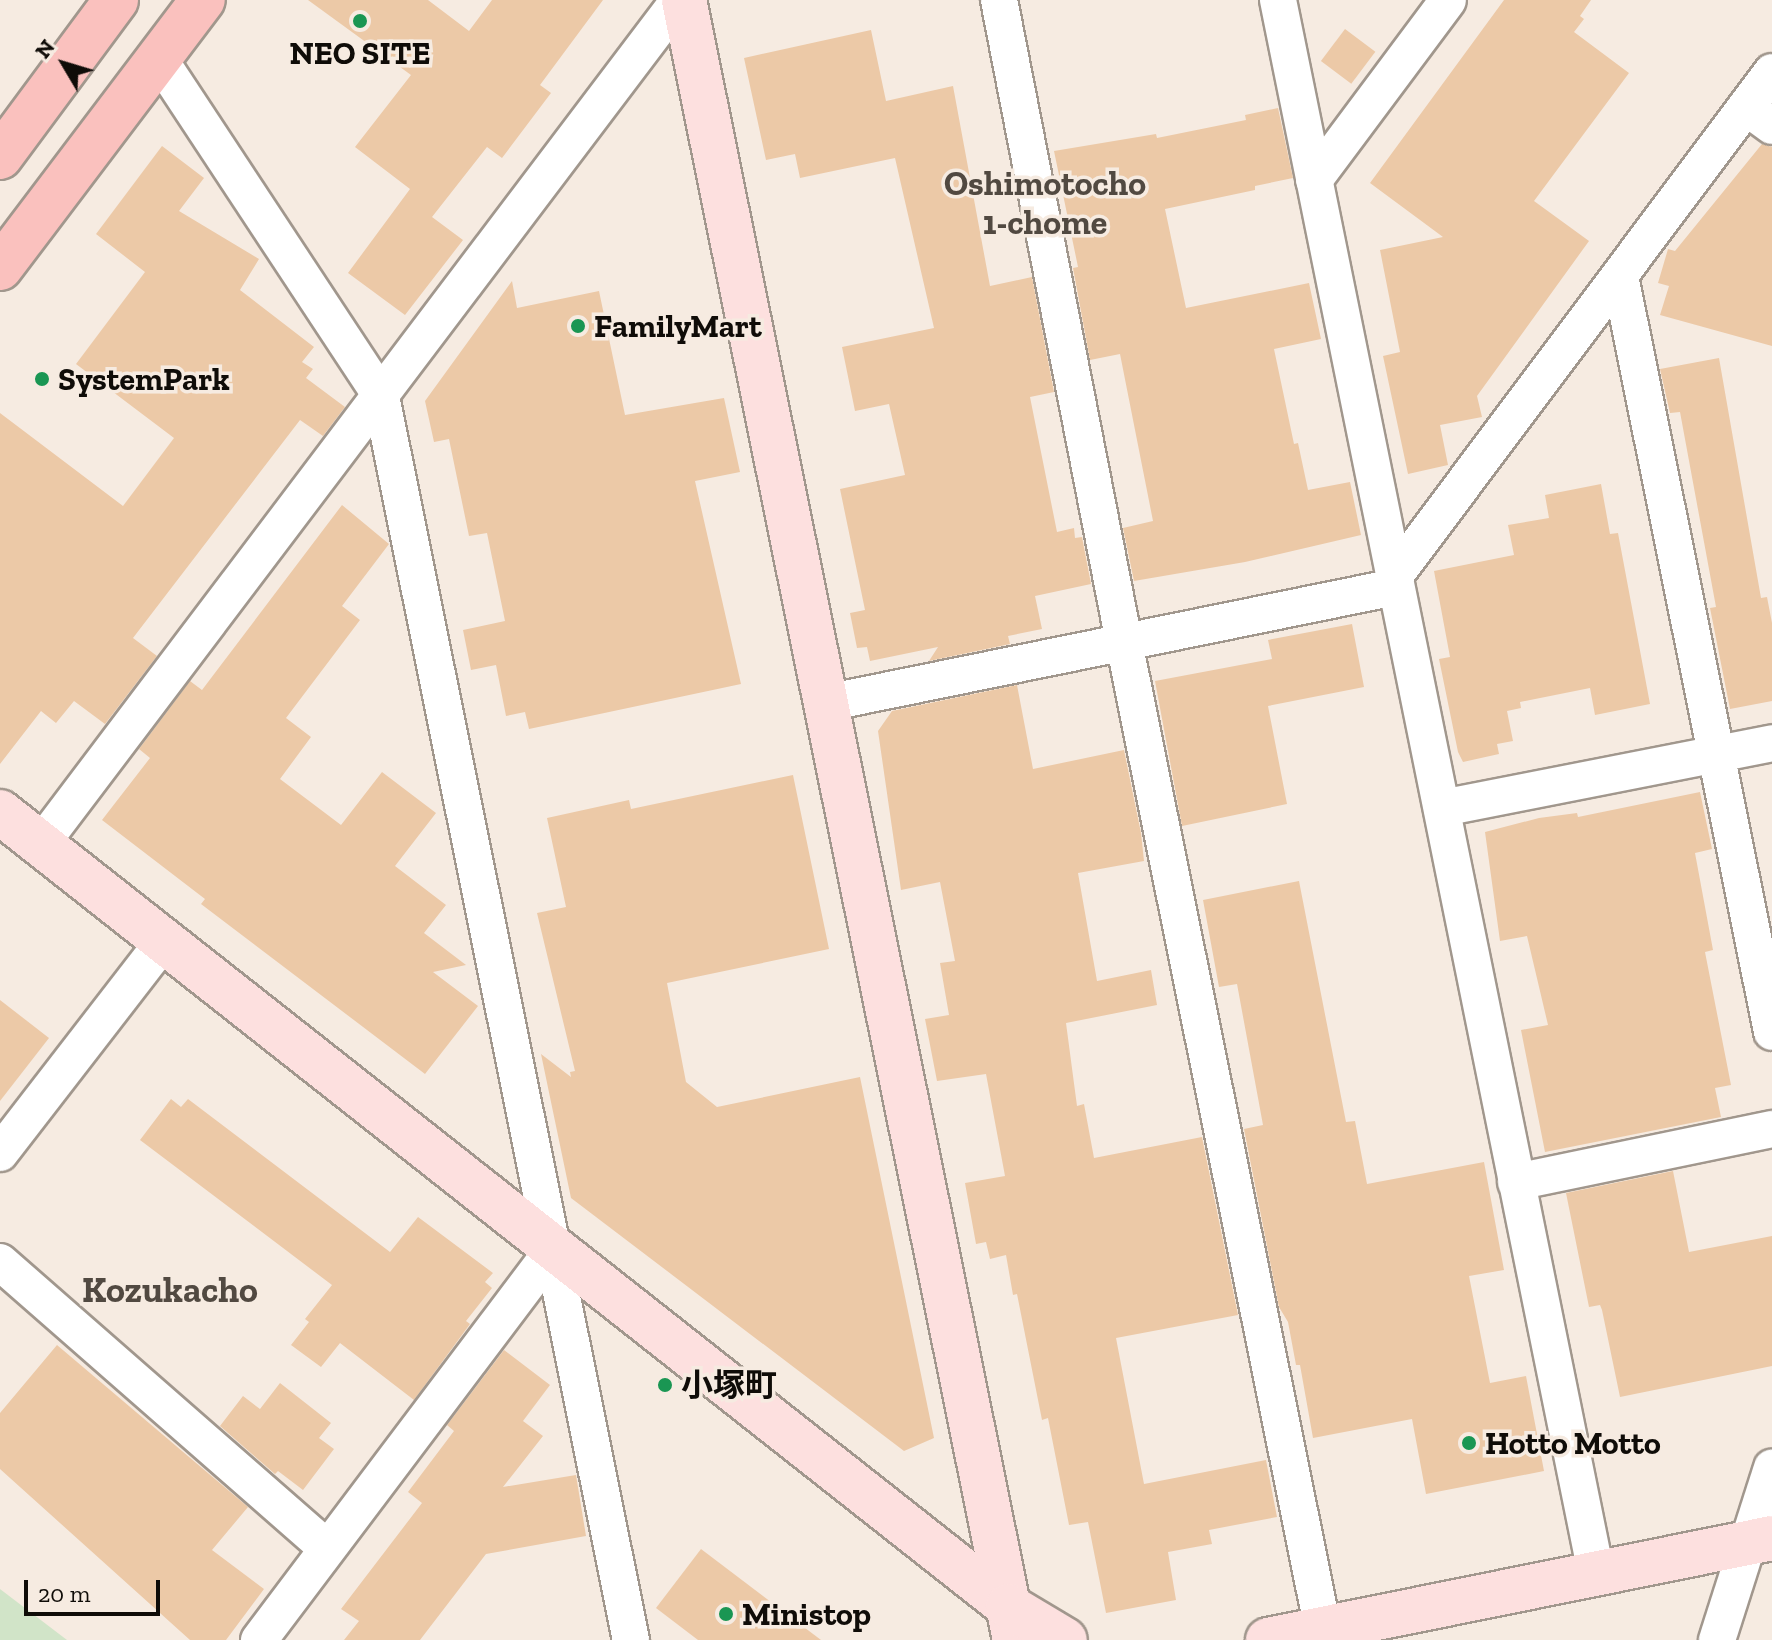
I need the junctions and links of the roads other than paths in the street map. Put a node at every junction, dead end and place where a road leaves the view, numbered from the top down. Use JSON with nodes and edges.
{"nodes":[{"id":1,"x":203,"y":0,"type":"edge"},
{"id":2,"x":682,"y":0,"type":"edge"},
{"id":3,"x":999,"y":0,"type":"edge"},
{"id":4,"x":1278,"y":0,"type":"edge"},
{"id":5,"x":1448,"y":0,"type":"edge"},
{"id":6,"x":111,"y":2,"type":"edge"},
{"id":7,"x":159,"y":59,"type":"junction"},
{"id":8,"x":1772,"y":72,"type":"edge"},
{"id":9,"x":1759,"y":117,"type":"edge"},
{"id":10,"x":0,"y":157,"type":"edge"},
{"id":11,"x":1314,"y":180,"type":"junction"},
{"id":12,"x":0,"y":268,"type":"edge"},
{"id":13,"x":1620,"y":276,"type":"junction"},
{"id":14,"x":381,"y":396,"type":"junction"},
{"id":15,"x":1394,"y":582,"type":"junction"},
{"id":16,"x":1124,"y":642,"type":"junction"},
{"id":17,"x":826,"y":703,"type":"junction"},
{"id":18,"x":1772,"y":743,"type":"edge"},
{"id":19,"x":1716,"y":754,"type":"junction"},
{"id":20,"x":1442,"y":808,"type":"junction"},
{"id":21,"x":0,"y":812,"type":"edge"},
{"id":22,"x":41,"y":844,"type":"junction"},
{"id":23,"x":164,"y":941,"type":"junction"},
{"id":24,"x":1772,"y":1032,"type":"edge"},
{"id":25,"x":1772,"y":1129,"type":"edge"},
{"id":26,"x":0,"y":1153,"type":"edge"},
{"id":27,"x":1516,"y":1182,"type":"junction"},
{"id":28,"x":554,"y":1248,"type":"junction"},
{"id":29,"x":0,"y":1262,"type":"edge"},
{"id":30,"x":1772,"y":1468,"type":"edge"},
{"id":31,"x":1760,"y":1540,"type":"edge"},
{"id":32,"x":327,"y":1548,"type":"junction"},
{"id":33,"x":1596,"y":1573,"type":"junction"},
{"id":34,"x":1011,"y":1623,"type":"edge"},
{"id":35,"x":1324,"y":1634,"type":"edge"},
{"id":36,"x":259,"y":1640,"type":"edge"},
{"id":37,"x":631,"y":1640,"type":"edge"},
{"id":38,"x":1065,"y":1640,"type":"edge"},
{"id":39,"x":1268,"y":1640,"type":"edge"},
{"id":40,"x":1717,"y":1640,"type":"edge"}],
"edges":[{"from":1,"to":7,"type":"main road"},
{"from":2,"to":14,"type":"street"},
{"from":2,"to":17,"type":"street"},
{"from":3,"to":16,"type":"street"},
{"from":4,"to":11,"type":"street"},
{"from":5,"to":11,"type":"street"},
{"from":6,"to":10,"type":"main road"},
{"from":7,"to":12,"type":"main road"},
{"from":7,"to":14,"type":"street"},
{"from":8,"to":9,"type":"street"},
{"from":9,"to":13,"type":"street"},
{"from":11,"to":15,"type":"street"},
{"from":13,"to":15,"type":"street"},
{"from":13,"to":19,"type":"street"},
{"from":14,"to":22,"type":"street"},
{"from":14,"to":28,"type":"street"},
{"from":15,"to":16,"type":"street"},
{"from":15,"to":20,"type":"street"},
{"from":16,"to":17,"type":"street"},
{"from":16,"to":35,"type":"street"},
{"from":17,"to":34,"type":"street"},
{"from":18,"to":19,"type":"street"},
{"from":19,"to":20,"type":"street"},
{"from":19,"to":24,"type":"street"},
{"from":20,"to":27,"type":"street"},
{"from":21,"to":22,"type":"street"},
{"from":22,"to":23,"type":"street"},
{"from":23,"to":26,"type":"street"},
{"from":23,"to":28,"type":"street"},
{"from":25,"to":27,"type":"street"},
{"from":27,"to":33,"type":"street"},
{"from":28,"to":32,"type":"street"},
{"from":28,"to":34,"type":"street"},
{"from":28,"to":37,"type":"street"},
{"from":29,"to":32,"type":"street"},
{"from":30,"to":31,"type":"street"},
{"from":31,"to":33,"type":"street"},
{"from":31,"to":40,"type":"street"},
{"from":32,"to":36,"type":"street"},
{"from":33,"to":35,"type":"street"},
{"from":34,"to":38,"type":"street"},
{"from":35,"to":39,"type":"street"}]}
